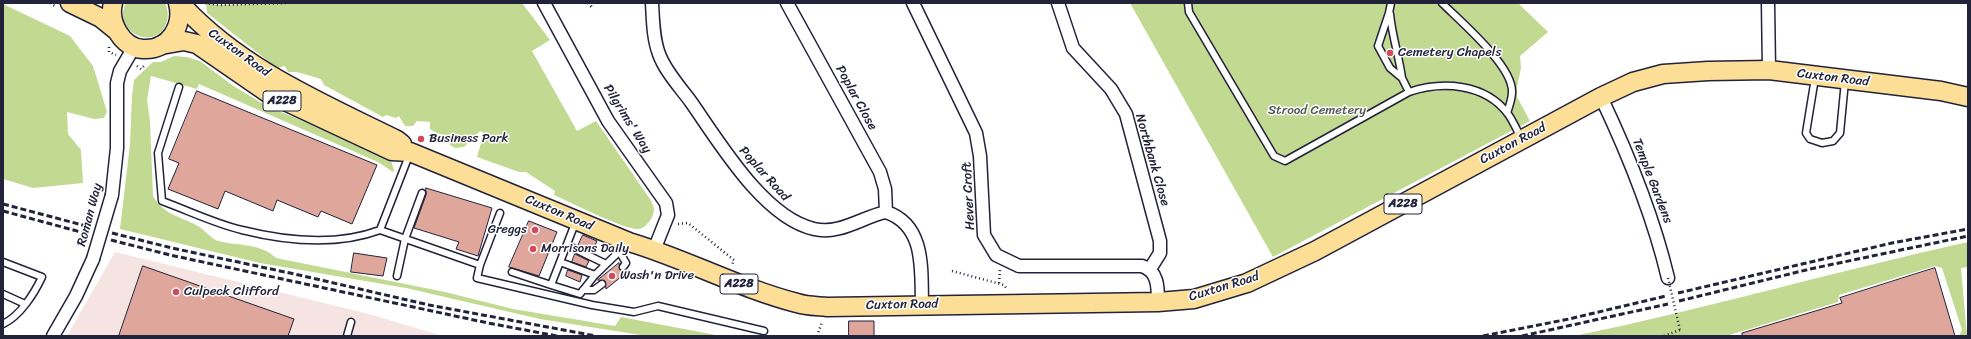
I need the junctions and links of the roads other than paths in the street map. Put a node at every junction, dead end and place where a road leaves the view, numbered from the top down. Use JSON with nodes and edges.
{"nodes":[{"id":1,"x":70,"y":3,"type":"edge"},
{"id":2,"x":114,"y":3,"type":"edge"},
{"id":3,"x":179,"y":3,"type":"edge"},
{"id":4,"x":544,"y":3,"type":"edge"},
{"id":5,"x":652,"y":3,"type":"edge"},
{"id":6,"x":787,"y":3,"type":"edge"},
{"id":7,"x":913,"y":3,"type":"edge"},
{"id":8,"x":1058,"y":3,"type":"edge"},
{"id":9,"x":1188,"y":3,"type":"edge"},
{"id":10,"x":1390,"y":3,"type":"edge"},
{"id":11,"x":1442,"y":3,"type":"edge"},
{"id":12,"x":1768,"y":3,"type":"edge"},
{"id":13,"x":1389,"y":12,"type":"junction"},
{"id":14,"x":117,"y":31,"type":"junction"},
{"id":15,"x":161,"y":45,"type":"junction"},
{"id":16,"x":134,"y":47,"type":"junction"},
{"id":17,"x":1769,"y":70,"type":"junction"},
{"id":18,"x":1816,"y":76,"type":"junction"},
{"id":19,"x":1402,"y":78,"type":"junction"},
{"id":20,"x":1845,"y":80,"type":"junction"},
{"id":21,"x":179,"y":87,"type":"dead end"},
{"id":22,"x":1409,"y":92,"type":"junction"},
{"id":23,"x":1968,"y":97,"type":"edge"},
{"id":24,"x":1601,"y":98,"type":"junction"},
{"id":25,"x":1507,"y":113,"type":"junction"},
{"id":26,"x":1522,"y":140,"type":"junction"},
{"id":27,"x":410,"y":152,"type":"junction"},
{"id":28,"x":422,"y":193,"type":"dead end"},
{"id":29,"x":886,"y":212,"type":"junction"},
{"id":30,"x":500,"y":214,"type":"dead end"},
{"id":31,"x":576,"y":220,"type":"junction"},
{"id":32,"x":380,"y":230,"type":"junction"},
{"id":33,"x":405,"y":239,"type":"junction"},
{"id":34,"x":567,"y":245,"type":"junction"},
{"id":35,"x":624,"y":247,"type":"junction"},
{"id":36,"x":654,"y":250,"type":"junction"},
{"id":37,"x":3,"y":262,"type":"edge"},
{"id":38,"x":560,"y":262,"type":"junction"},
{"id":39,"x":606,"y":264,"type":"junction"},
{"id":40,"x":480,"y":265,"type":"junction"},
{"id":41,"x":623,"y":268,"type":"dead end"},
{"id":42,"x":1150,"y":268,"type":"junction"},
{"id":43,"x":512,"y":272,"type":"dead end"},
{"id":44,"x":595,"y":275,"type":"junction"},
{"id":45,"x":397,"y":276,"type":"dead end"},
{"id":46,"x":1668,"y":278,"type":"road end"},
{"id":47,"x":602,"y":284,"type":"dead end"},
{"id":48,"x":551,"y":285,"type":"junction"},
{"id":49,"x":583,"y":290,"type":"junction"},
{"id":50,"x":3,"y":294,"type":"edge"},
{"id":51,"x":1158,"y":302,"type":"junction"},
{"id":52,"x":25,"y":304,"type":"junction"},
{"id":53,"x":922,"y":305,"type":"junction"},
{"id":54,"x":351,"y":322,"type":"dead end"},
{"id":55,"x":3,"y":324,"type":"edge"},
{"id":56,"x":764,"y":331,"type":"dead end"},
{"id":57,"x":53,"y":336,"type":"edge"},
{"id":58,"x":347,"y":336,"type":"edge"}],
"edges":[{"from":1,"to":14,"type":"main road"},
{"from":2,"to":14,"type":"main road"},
{"from":3,"to":15,"type":"main road"},
{"from":3,"to":27,"type":"main road","name":"Cuxton Road","number":"A228"},
{"from":4,"to":36,"type":"street","name":"Pilgrims' Way"},
{"from":5,"to":29,"type":"street","name":"Poplar Road"},
{"from":6,"to":29,"type":"street","name":"Poplar Close"},
{"from":7,"to":42,"type":"street","name":"Hever Croft"},
{"from":8,"to":42,"type":"street","name":"Northbank Close"},
{"from":9,"to":22,"type":"lane"},
{"from":10,"to":13,"type":"lane"},
{"from":11,"to":25,"type":"lane"},
{"from":12,"to":17,"type":"street"},
{"from":13,"to":19,"type":"lane"},
{"from":13,"to":19,"type":"lane"},
{"from":14,"to":16,"type":"main road"},
{"from":15,"to":16,"type":"main road","name":"Cuxton Road"},
{"from":15,"to":27,"type":"main road","name":"Cuxton Road","number":"A228"},
{"from":16,"to":57,"type":"street","name":"Roman Way","bridge":true},
{"from":17,"to":18,"type":"main road","name":"Cuxton Road","number":"A228"},
{"from":17,"to":24,"type":"main road","name":"Cuxton Road","number":"A228"},
{"from":18,"to":20,"type":"main road","name":"Cuxton Road","number":"A228"},
{"from":18,"to":20,"type":"lane"},
{"from":19,"to":22,"type":"lane"},
{"from":20,"to":23,"type":"main road","name":"Cuxton Road","number":"A228"},
{"from":21,"to":32,"type":"lane"},
{"from":22,"to":25,"type":"lane"},
{"from":24,"to":26,"type":"main road","name":"Cuxton Road","number":"A228"},
{"from":24,"to":46,"type":"street","name":"Temple Gardens"},
{"from":25,"to":26,"type":"lane"},
{"from":26,"to":51,"type":"main road","name":"Cuxton Road","number":"A228"},
{"from":27,"to":31,"type":"main road","name":"Cuxton Road","number":"A228"},
{"from":27,"to":32,"type":"lane"},
{"from":28,"to":33,"type":"lane"},
{"from":29,"to":53,"type":"street"},
{"from":30,"to":40,"type":"lane"},
{"from":31,"to":34,"type":"lane"},
{"from":31,"to":35,"type":"main road","name":"Cuxton Road","number":"A228"},
{"from":32,"to":33,"type":"lane"},
{"from":33,"to":40,"type":"lane"},
{"from":33,"to":45,"type":"lane"},
{"from":34,"to":38,"type":"lane"},
{"from":34,"to":39,"type":"lane"},
{"from":35,"to":36,"type":"main road","name":"Cuxton Road","number":"A228"},
{"from":35,"to":39,"type":"lane"},
{"from":35,"to":41,"type":"lane"},
{"from":36,"to":53,"type":"main road","name":"Cuxton Road","number":"A228"},
{"from":37,"to":52,"type":"lane"},
{"from":38,"to":44,"type":"lane"},
{"from":38,"to":48,"type":"lane"},
{"from":39,"to":44,"type":"lane"},
{"from":40,"to":56,"type":"lane"},
{"from":42,"to":51,"type":"street"},
{"from":43,"to":48,"type":"lane"},
{"from":44,"to":49,"type":"lane"},
{"from":47,"to":49,"type":"lane"},
{"from":48,"to":49,"type":"lane"},
{"from":50,"to":52,"type":"lane"},
{"from":51,"to":53,"type":"main road","name":"Cuxton Road","number":"A228"},
{"from":52,"to":55,"type":"lane"},
{"from":54,"to":58,"type":"lane"}]}
